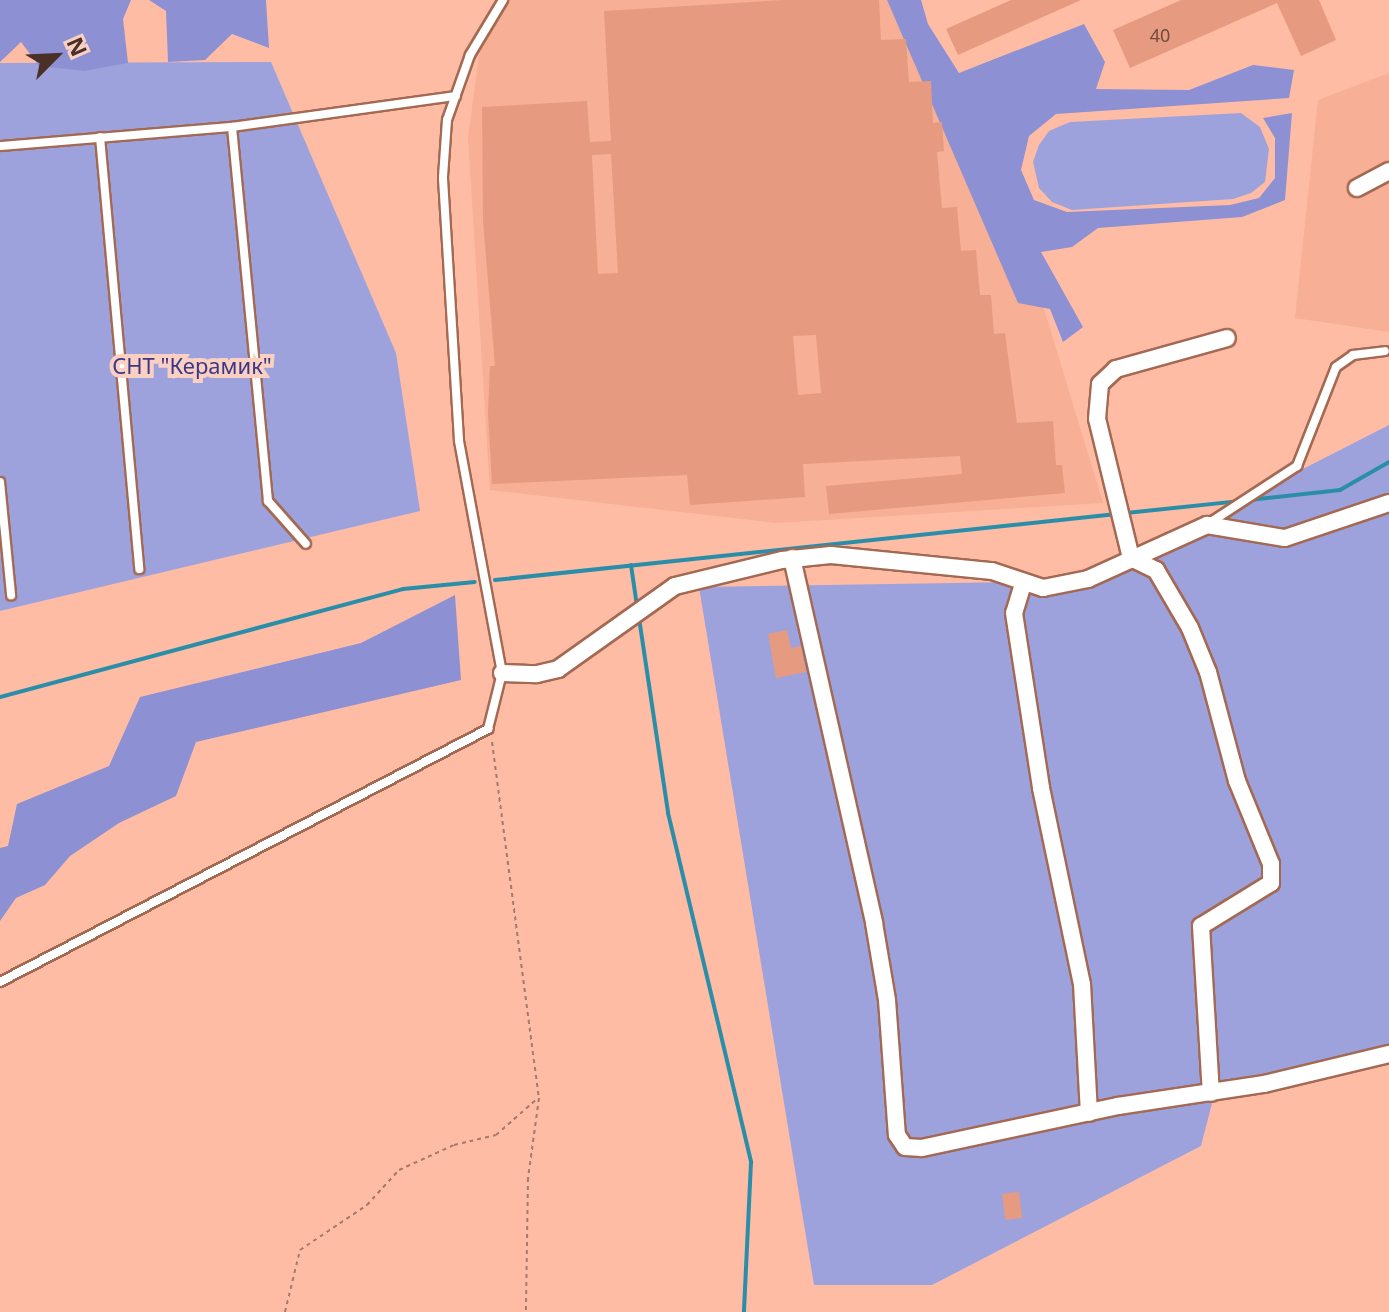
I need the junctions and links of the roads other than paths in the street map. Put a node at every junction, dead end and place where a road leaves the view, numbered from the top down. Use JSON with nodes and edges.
{"nodes":[{"id":1,"x":503,"y":0,"type":"edge"},
{"id":2,"x":456,"y":96,"type":"junction"},
{"id":3,"x":232,"y":127,"type":"junction"},
{"id":4,"x":100,"y":137,"type":"junction"},
{"id":5,"x":0,"y":146,"type":"edge"},
{"id":6,"x":1389,"y":171,"type":"edge"},
{"id":7,"x":1357,"y":188,"type":"dead end"},
{"id":8,"x":1227,"y":338,"type":"dead end"},
{"id":9,"x":1385,"y":351,"type":"dead end"},
{"id":10,"x":0,"y":482,"type":"edge"},
{"id":11,"x":1389,"y":503,"type":"edge"},
{"id":12,"x":1207,"y":525,"type":"junction"},
{"id":13,"x":306,"y":544,"type":"dead end"},
{"id":14,"x":792,"y":558,"type":"junction"},
{"id":15,"x":1131,"y":558,"type":"junction"},
{"id":16,"x":139,"y":569,"type":"dead end"},
{"id":17,"x":1023,"y":584,"type":"junction"},
{"id":18,"x":11,"y":595,"type":"dead end"},
{"id":19,"x":502,"y":673,"type":"junction"},
{"id":20,"x":0,"y":982,"type":"edge"},
{"id":21,"x":1389,"y":1054,"type":"edge"},
{"id":22,"x":1211,"y":1093,"type":"junction"},
{"id":23,"x":1089,"y":1113,"type":"junction"}],
"edges":[{"from":1,"to":2,"type":"lane"},
{"from":2,"to":3,"type":"lane"},
{"from":2,"to":19,"type":"lane"},
{"from":3,"to":4,"type":"lane"},
{"from":3,"to":13,"type":"lane"},
{"from":4,"to":5,"type":"lane"},
{"from":4,"to":16,"type":"lane"},
{"from":6,"to":7,"type":"street"},
{"from":8,"to":15,"type":"street"},
{"from":9,"to":12,"type":"lane"},
{"from":10,"to":18,"type":"lane"},
{"from":11,"to":12,"type":"street"},
{"from":12,"to":15,"type":"street"},
{"from":14,"to":17,"type":"street"},
{"from":14,"to":19,"type":"street"},
{"from":14,"to":23,"type":"street"},
{"from":15,"to":17,"type":"street"},
{"from":15,"to":22,"type":"street"},
{"from":17,"to":23,"type":"street"},
{"from":19,"to":20,"type":"lane"},
{"from":21,"to":22,"type":"street"},
{"from":22,"to":23,"type":"street"}]}
